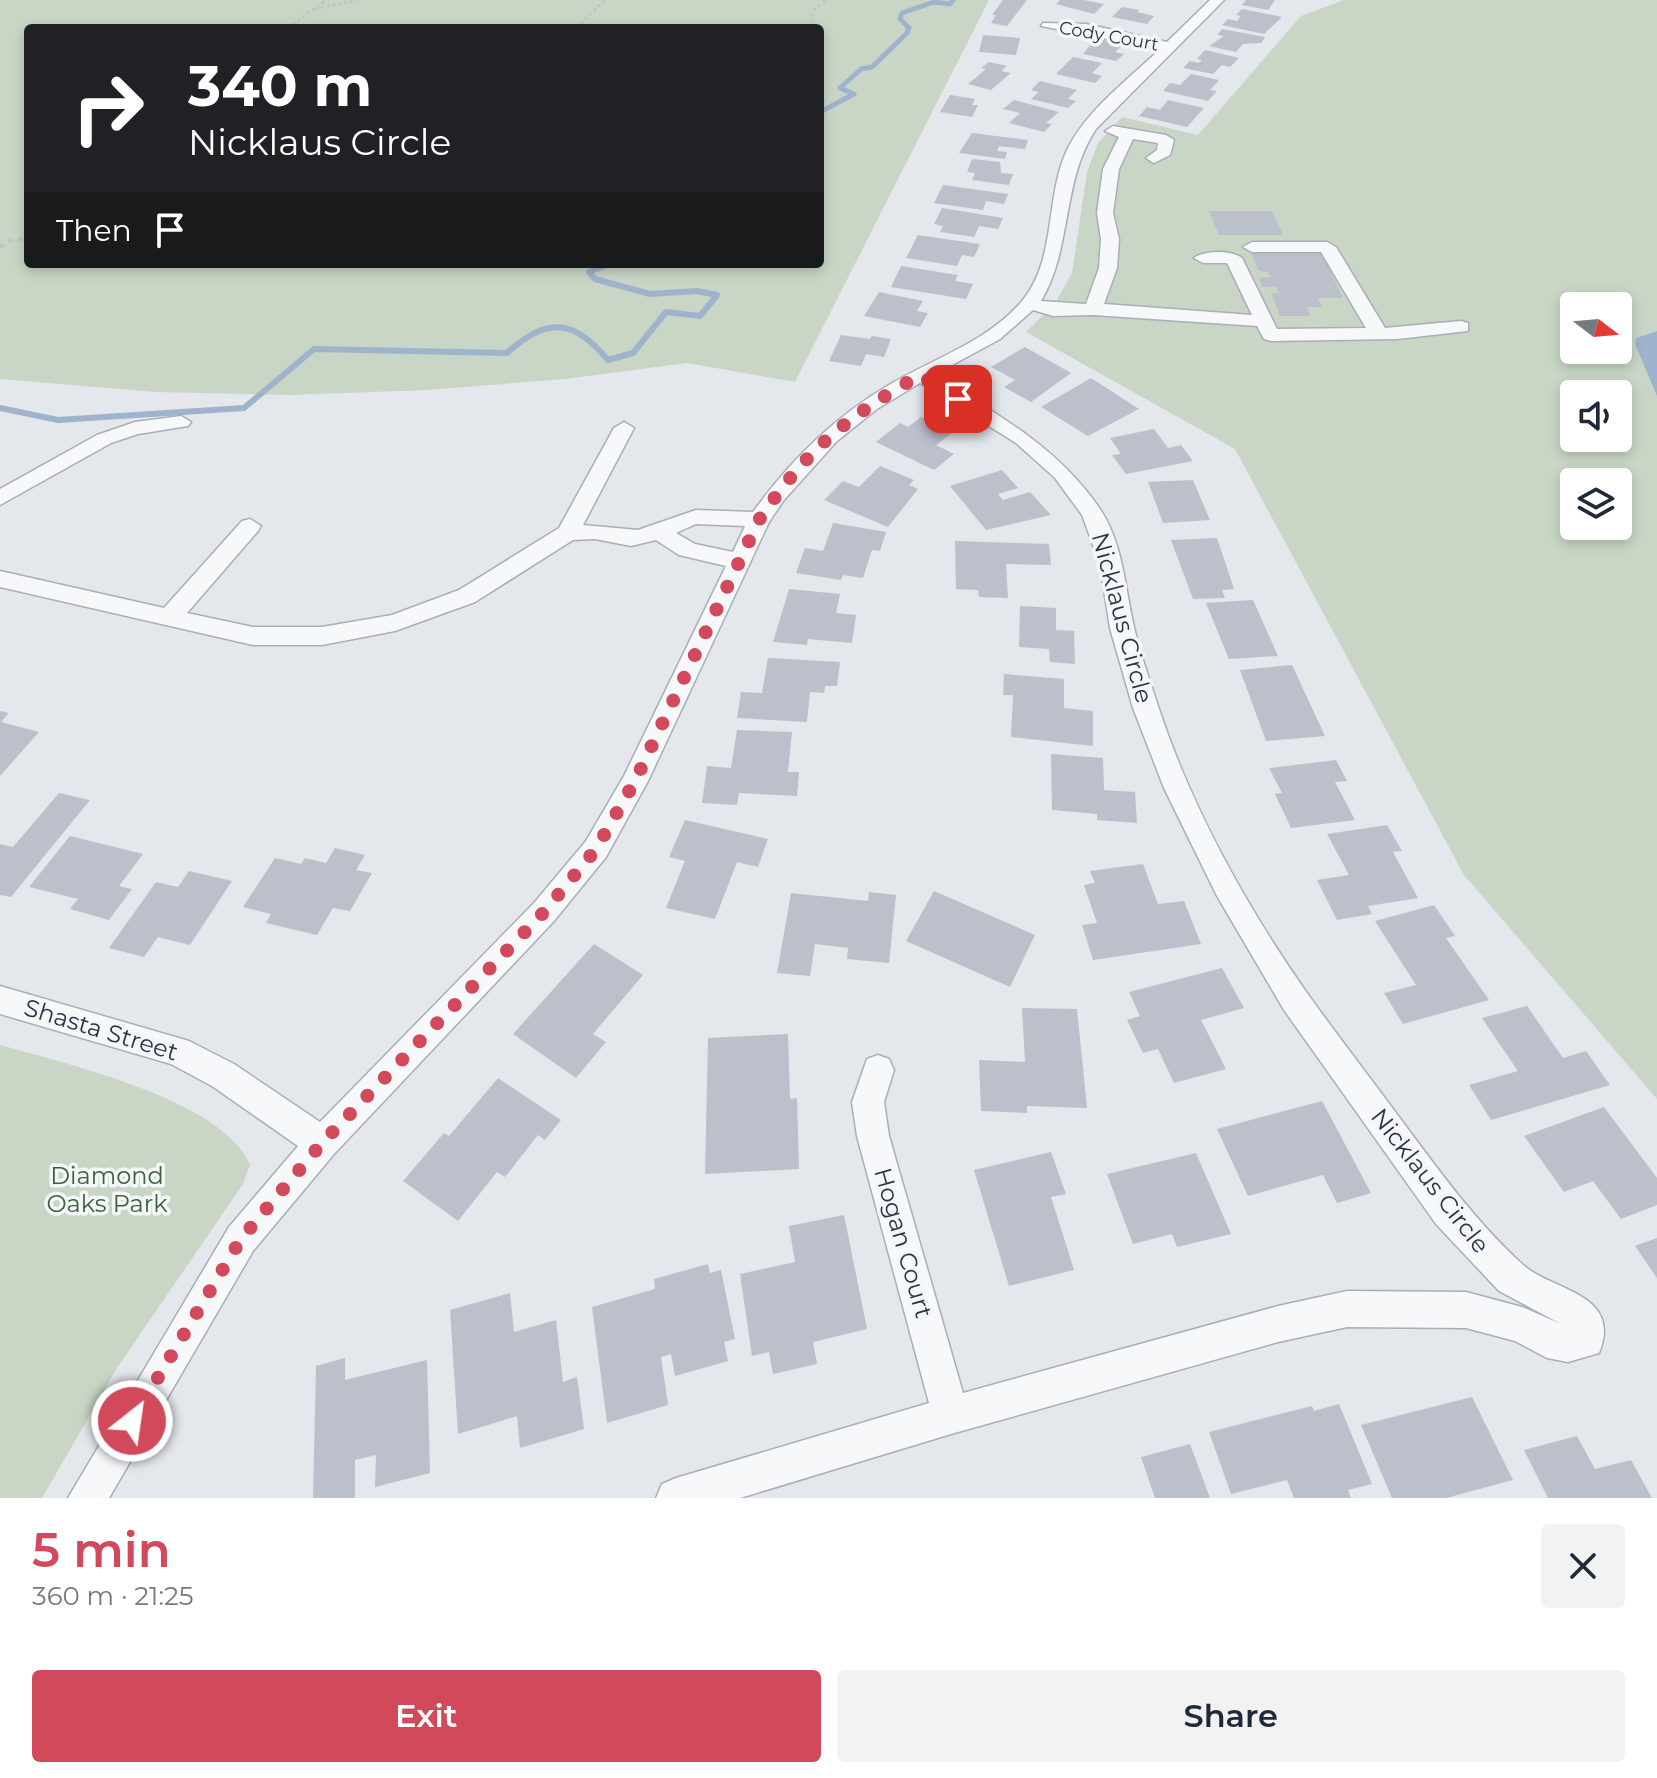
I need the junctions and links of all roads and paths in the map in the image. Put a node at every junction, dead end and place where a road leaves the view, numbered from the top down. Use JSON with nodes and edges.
{"nodes":[{"id":1,"x":326,"y":0,"type":"edge"},
{"id":2,"x":357,"y":0,"type":"edge"},
{"id":3,"x":604,"y":0,"type":"edge"},
{"id":4,"x":826,"y":0,"type":"edge"},
{"id":5,"x":1217,"y":0,"type":"edge"},
{"id":6,"x":313,"y":10,"type":"junction"},
{"id":7,"x":294,"y":24,"type":"edge"},
{"id":8,"x":583,"y":24,"type":"edge"},
{"id":9,"x":810,"y":24,"type":"edge"},
{"id":10,"x":1048,"y":26,"type":"dead end"},
{"id":11,"x":1170,"y":47,"type":"junction"},
{"id":12,"x":1090,"y":126,"type":"junction"},
{"id":13,"x":1128,"y":133,"type":"junction"},
{"id":14,"x":1154,"y":158,"type":"dead end"},
{"id":15,"x":24,"y":238,"type":"edge"},
{"id":16,"x":0,"y":247,"type":"edge"},
{"id":17,"x":1252,"y":247,"type":"dead end"},
{"id":18,"x":1203,"y":258,"type":"dead end"},
{"id":19,"x":1030,"y":304,"type":"junction"},
{"id":20,"x":1093,"y":309,"type":"junction"},
{"id":21,"x":1264,"y":321,"type":"junction"},
{"id":22,"x":1461,"y":327,"type":"dead end"},
{"id":23,"x":1378,"y":332,"type":"junction"},
{"id":24,"x":920,"y":375,"type":"junction"},
{"id":25,"x":181,"y":422,"type":"dead end"},
{"id":26,"x":624,"y":428,"type":"dead end"},
{"id":27,"x":0,"y":498,"type":"edge"},
{"id":28,"x":759,"y":520,"type":"junction"},
{"id":29,"x":250,"y":526,"type":"dead end"},
{"id":30,"x":658,"y":532,"type":"junction"},
{"id":31,"x":568,"y":533,"type":"junction"},
{"id":32,"x":740,"y":561,"type":"junction"},
{"id":33,"x":0,"y":579,"type":"edge"},
{"id":34,"x":171,"y":615,"type":"junction"},
{"id":35,"x":0,"y":1000,"type":"edge"},
{"id":36,"x":878,"y":1070,"type":"dead end"},
{"id":37,"x":322,"y":1143,"type":"junction"},
{"id":38,"x":951,"y":1415,"type":"junction"},
{"id":39,"x":87,"y":1498,"type":"edge"},
{"id":40,"x":676,"y":1498,"type":"edge"}],
"edges":[{"from":1,"to":6,"type":"path"},
{"from":2,"to":6,"type":"path"},
{"from":3,"to":8,"type":"path"},
{"from":4,"to":9,"type":"path"},
{"from":5,"to":11,"type":"street"},
{"from":6,"to":7,"type":"path"},
{"from":10,"to":11,"type":"street","name":"Cody Court"},
{"from":11,"to":12,"type":"street"},
{"from":12,"to":13,"type":"street"},
{"from":12,"to":19,"type":"street"},
{"from":13,"to":14,"type":"street"},
{"from":13,"to":20,"type":"street"},
{"from":15,"to":16,"type":"path"},
{"from":17,"to":23,"type":"street"},
{"from":18,"to":21,"type":"street"},
{"from":19,"to":20,"type":"street"},
{"from":19,"to":24,"type":"street"},
{"from":20,"to":21,"type":"street"},
{"from":21,"to":23,"type":"street"},
{"from":22,"to":23,"type":"street"},
{"from":24,"to":28,"type":"street"},
{"from":24,"to":38,"type":"street","name":"Nicklaus Circle"},
{"from":25,"to":27,"type":"street"},
{"from":26,"to":31,"type":"street"},
{"from":28,"to":30,"type":"street"},
{"from":28,"to":32,"type":"street"},
{"from":29,"to":34,"type":"street"},
{"from":30,"to":31,"type":"street"},
{"from":30,"to":32,"type":"street"},
{"from":31,"to":34,"type":"street"},
{"from":32,"to":37,"type":"street"},
{"from":33,"to":34,"type":"street"},
{"from":35,"to":37,"type":"street","name":"Shasta Street"},
{"from":36,"to":38,"type":"street","name":"Hogan Court"},
{"from":37,"to":39,"type":"street"},
{"from":38,"to":40,"type":"street","name":"Nicklaus Circle"}]}
